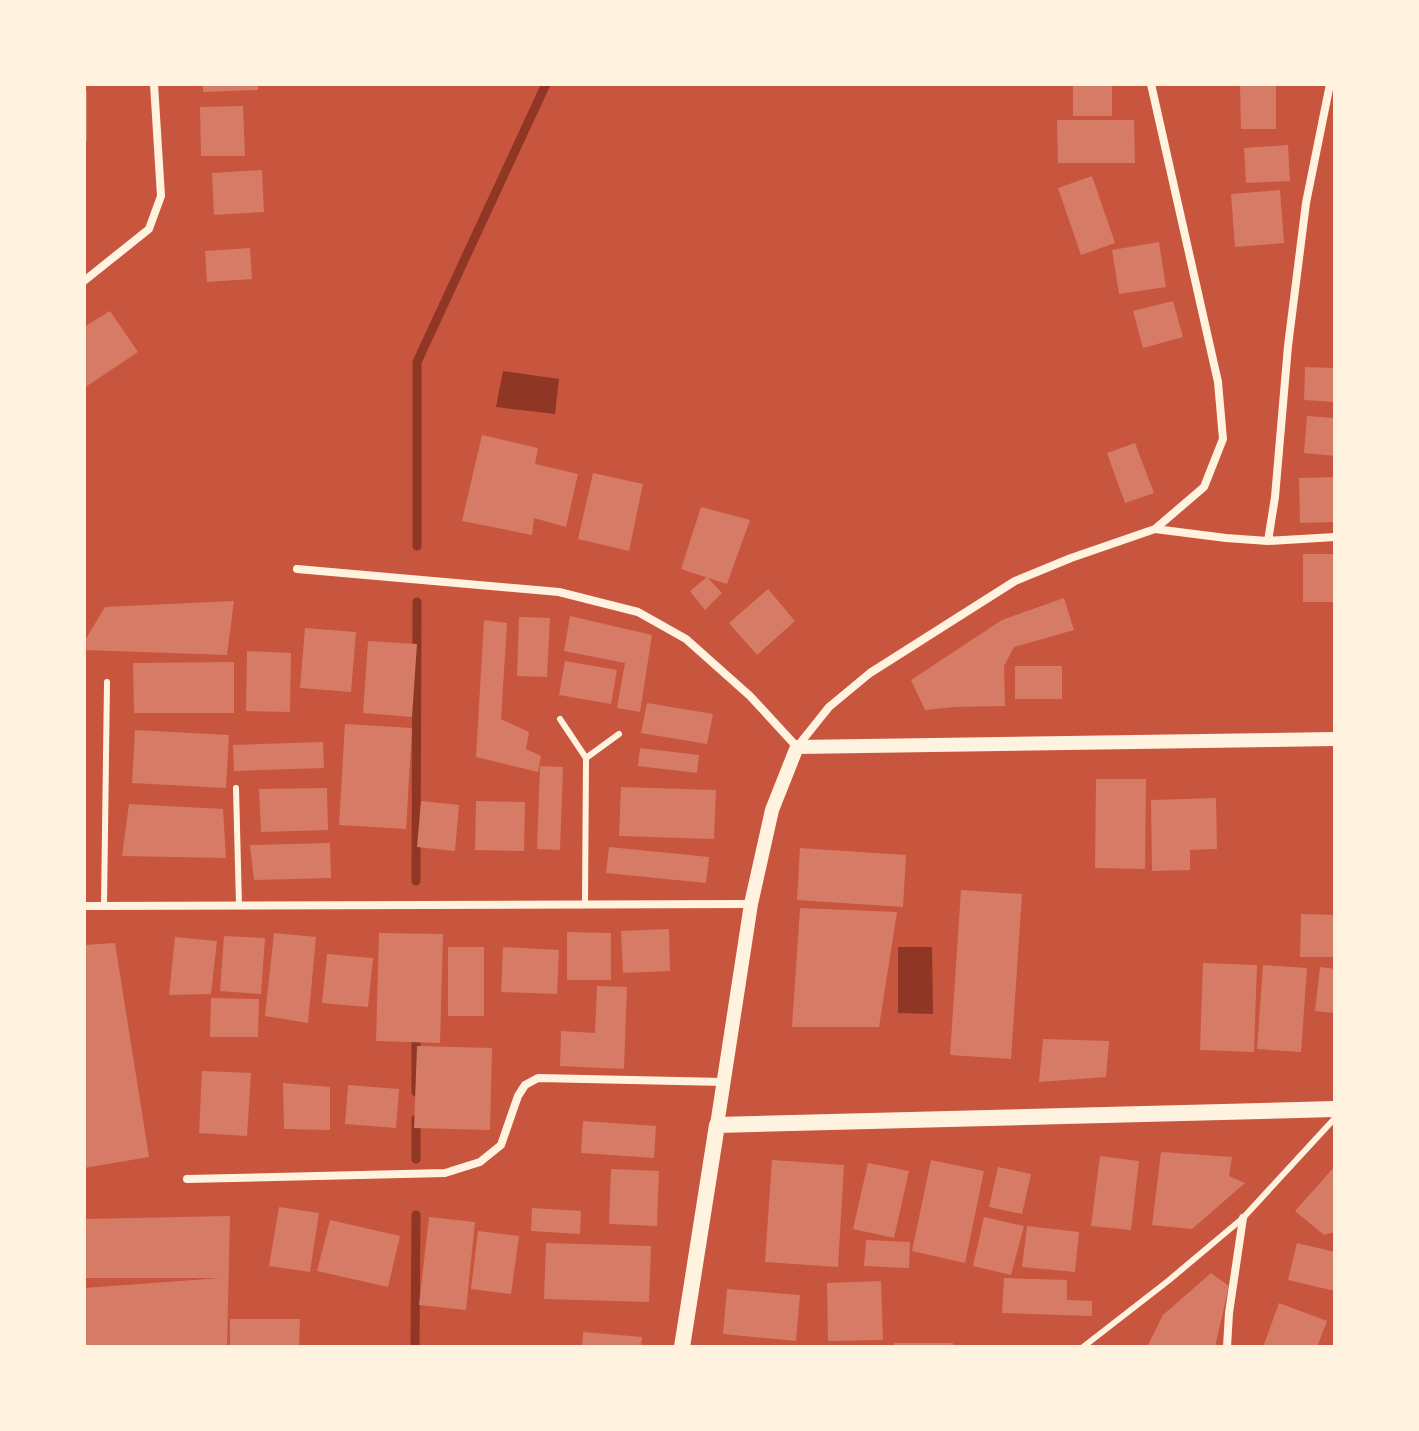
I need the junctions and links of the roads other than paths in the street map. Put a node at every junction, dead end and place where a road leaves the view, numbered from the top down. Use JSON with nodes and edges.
{"nodes":[{"id":1,"x":154,"y":84,"type":"edge"},
{"id":2,"x":1151,"y":84,"type":"edge"},
{"id":3,"x":1330,"y":84,"type":"edge"},
{"id":4,"x":84,"y":281,"type":"edge"},
{"id":5,"x":1155,"y":529,"type":"junction"},
{"id":6,"x":1335,"y":537,"type":"edge"},
{"id":7,"x":1268,"y":541,"type":"junction"},
{"id":8,"x":297,"y":569,"type":"dead end"},
{"id":9,"x":107,"y":682,"type":"dead end"},
{"id":10,"x":560,"y":719,"type":"dead end"},
{"id":11,"x":619,"y":734,"type":"dead end"},
{"id":12,"x":1335,"y":739,"type":"edge"},
{"id":13,"x":797,"y":747,"type":"junction"},
{"id":14,"x":586,"y":758,"type":"junction"},
{"id":15,"x":236,"y":788,"type":"dead end"},
{"id":16,"x":585,"y":904,"type":"junction"},
{"id":17,"x":751,"y":904,"type":"junction"},
{"id":18,"x":239,"y":905,"type":"junction"},
{"id":19,"x":84,"y":906,"type":"edge"},
{"id":20,"x":104,"y":906,"type":"junction"},
{"id":21,"x":724,"y":1082,"type":"junction"},
{"id":22,"x":1335,"y":1109,"type":"edge"},
{"id":23,"x":1335,"y":1118,"type":"edge"},
{"id":24,"x":717,"y":1125,"type":"junction"},
{"id":25,"x":187,"y":1179,"type":"dead end"},
{"id":26,"x":1243,"y":1218,"type":"junction"},
{"id":27,"x":682,"y":1347,"type":"edge"},
{"id":28,"x":1083,"y":1347,"type":"edge"},
{"id":29,"x":1227,"y":1347,"type":"edge"}],
"edges":[{"from":1,"to":4,"type":"street"},
{"from":2,"to":5,"type":"street"},
{"from":3,"to":7,"type":"street"},
{"from":5,"to":7,"type":"street"},
{"from":5,"to":13,"type":"street"},
{"from":6,"to":7,"type":"street"},
{"from":8,"to":13,"type":"street"},
{"from":9,"to":20,"type":"lane"},
{"from":10,"to":14,"type":"lane"},
{"from":11,"to":14,"type":"lane"},
{"from":12,"to":13,"type":"street"},
{"from":13,"to":17,"type":"street"},
{"from":14,"to":16,"type":"lane"},
{"from":15,"to":18,"type":"lane"},
{"from":16,"to":17,"type":"street"},
{"from":16,"to":18,"type":"street"},
{"from":17,"to":21,"type":"street"},
{"from":18,"to":20,"type":"street"},
{"from":19,"to":20,"type":"street"},
{"from":21,"to":24,"type":"street"},
{"from":21,"to":25,"type":"street"},
{"from":22,"to":24,"type":"main road"},
{"from":23,"to":26,"type":"lane"},
{"from":24,"to":27,"type":"main road"},
{"from":26,"to":28,"type":"lane"},
{"from":26,"to":29,"type":"street"}]}
